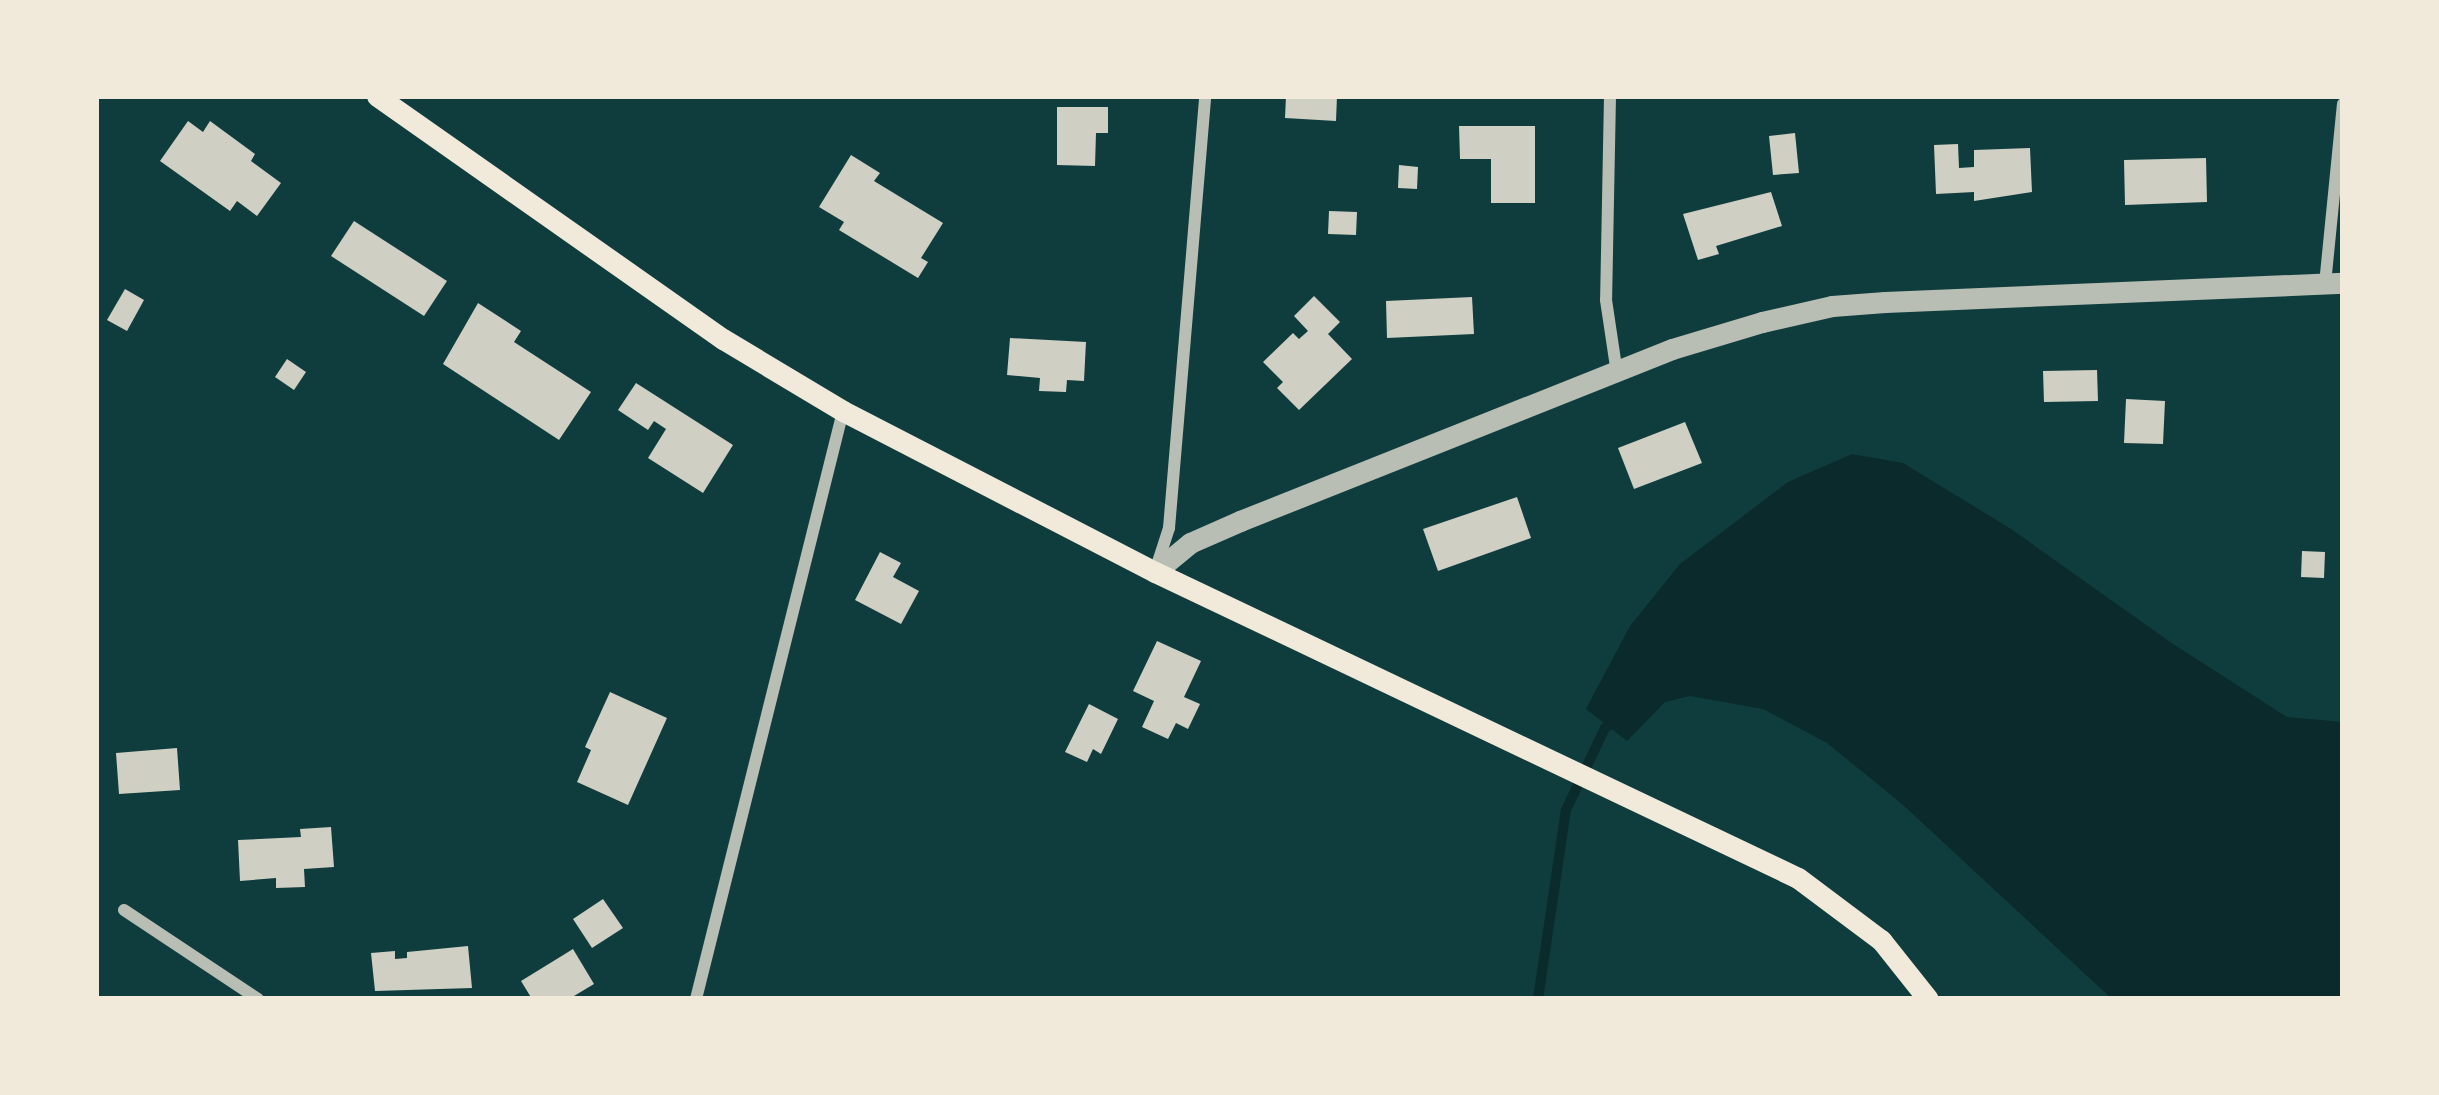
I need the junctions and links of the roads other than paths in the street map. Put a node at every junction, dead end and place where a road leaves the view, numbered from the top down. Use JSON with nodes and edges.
{"nodes":[{"id":1,"x":377,"y":96,"type":"edge"},
{"id":2,"x":1205,"y":96,"type":"edge"},
{"id":3,"x":1610,"y":96,"type":"edge"},
{"id":4,"x":2343,"y":104,"type":"edge"},
{"id":5,"x":2334,"y":283,"type":"edge"},
{"id":6,"x":1617,"y":375,"type":"junction"},
{"id":7,"x":843,"y":411,"type":"junction"},
{"id":8,"x":1155,"y":572,"type":"junction"},
{"id":9,"x":124,"y":910,"type":"dead end"},
{"id":10,"x":258,"y":999,"type":"edge"},
{"id":11,"x":696,"y":999,"type":"edge"},
{"id":12,"x":1928,"y":999,"type":"edge"}],
"edges":[{"from":1,"to":7,"type":"main road"},
{"from":2,"to":8,"type":"street"},
{"from":3,"to":6,"type":"street"},
{"from":4,"to":5,"type":"street"},
{"from":5,"to":6,"type":"street"},
{"from":6,"to":8,"type":"street"},
{"from":7,"to":8,"type":"main road"},
{"from":7,"to":11,"type":"street"},
{"from":8,"to":12,"type":"main road"},
{"from":9,"to":10,"type":"street"}]}
